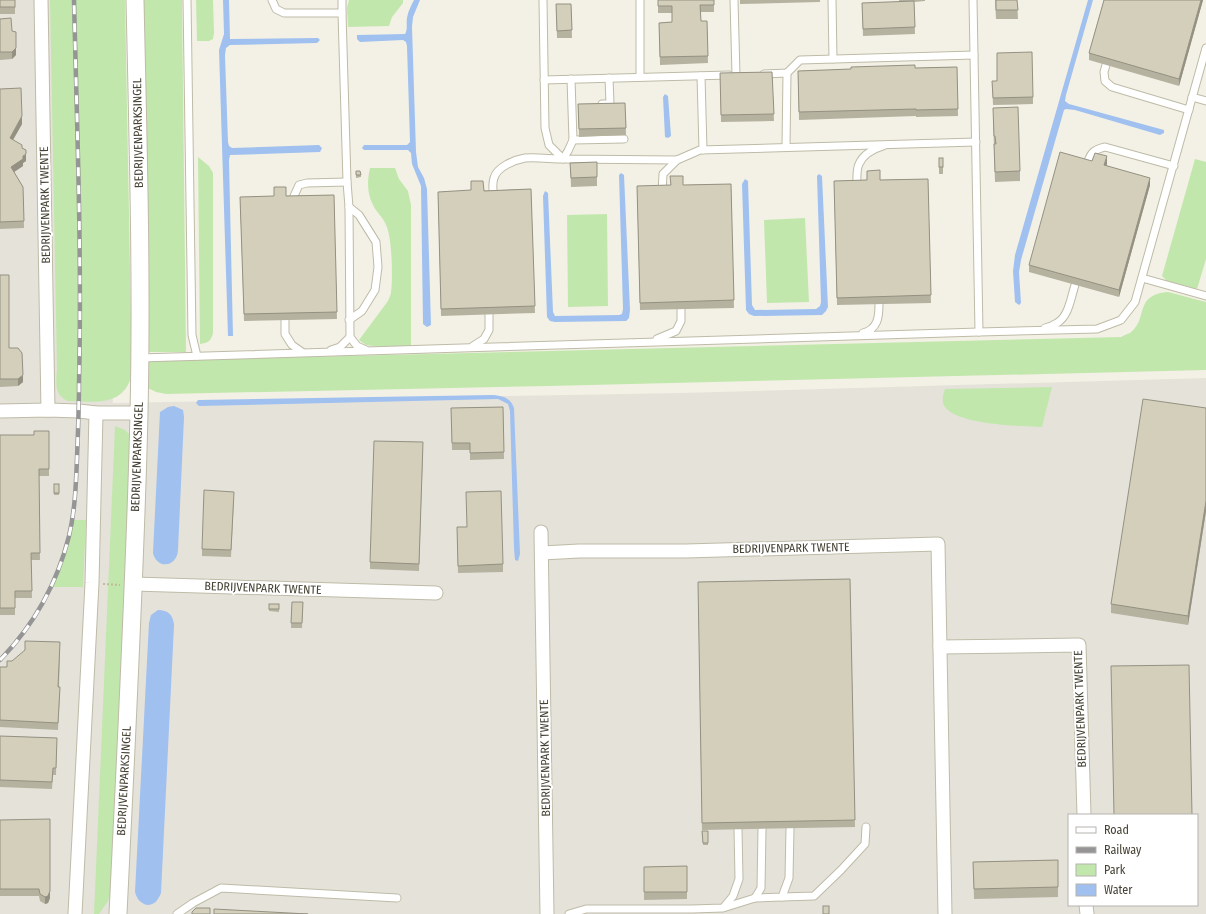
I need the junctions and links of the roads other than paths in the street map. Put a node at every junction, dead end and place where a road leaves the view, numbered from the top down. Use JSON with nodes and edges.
{"nodes":[{"id":1,"x":41,"y":0,"type":"edge"},
{"id":2,"x":135,"y":0,"type":"edge"},
{"id":3,"x":187,"y":0,"type":"edge"},
{"id":4,"x":272,"y":0,"type":"edge"},
{"id":5,"x":342,"y":0,"type":"edge"},
{"id":6,"x":543,"y":0,"type":"edge"},
{"id":7,"x":640,"y":0,"type":"edge"},
{"id":8,"x":734,"y":0,"type":"edge"},
{"id":9,"x":832,"y":0,"type":"edge"},
{"id":10,"x":973,"y":0,"type":"edge"},
{"id":11,"x":342,"y":14,"type":"junction"},
{"id":12,"x":1206,"y":48,"type":"edge"},
{"id":13,"x":974,"y":55,"type":"junction"},
{"id":14,"x":832,"y":59,"type":"junction"},
{"id":15,"x":1204,"y":64,"type":"edge"},
{"id":16,"x":1106,"y":65,"type":"edge"},
{"id":17,"x":787,"y":73,"type":"junction"},
{"id":18,"x":758,"y":74,"type":"edge"},
{"id":19,"x":701,"y":76,"type":"junction"},
{"id":20,"x":640,"y":77,"type":"junction"},
{"id":21,"x":609,"y":78,"type":"junction"},
{"id":22,"x":571,"y":79,"type":"junction"},
{"id":23,"x":544,"y":80,"type":"junction"},
{"id":24,"x":1192,"y":96,"type":"junction"},
{"id":25,"x":1206,"y":101,"type":"edge"},
{"id":26,"x":595,"y":104,"type":"edge"},
{"id":27,"x":1189,"y":110,"type":"junction"},
{"id":28,"x":624,"y":139,"type":"dead end"},
{"id":29,"x":573,"y":140,"type":"junction"},
{"id":30,"x":976,"y":142,"type":"junction"},
{"id":31,"x":893,"y":144,"type":"junction"},
{"id":32,"x":786,"y":147,"type":"junction"},
{"id":33,"x":703,"y":150,"type":"junction"},
{"id":34,"x":563,"y":159,"type":"junction"},
{"id":35,"x":677,"y":160,"type":"junction"},
{"id":36,"x":1174,"y":166,"type":"junction"},
{"id":37,"x":1086,"y":167,"type":"edge"},
{"id":38,"x":346,"y":182,"type":"junction"},
{"id":39,"x":857,"y":187,"type":"edge"},
{"id":40,"x":662,"y":193,"type":"edge"},
{"id":41,"x":494,"y":197,"type":"edge"},
{"id":42,"x":294,"y":203,"type":"edge"},
{"id":43,"x":349,"y":207,"type":"junction"},
{"id":44,"x":1142,"y":278,"type":"junction"},
{"id":45,"x":1075,"y":285,"type":"edge"},
{"id":46,"x":1206,"y":296,"type":"edge"},
{"id":47,"x":880,"y":304,"type":"edge"},
{"id":48,"x":681,"y":309,"type":"edge"},
{"id":49,"x":489,"y":314,"type":"edge"},
{"id":50,"x":285,"y":320,"type":"edge"},
{"id":51,"x":349,"y":320,"type":"junction"},
{"id":52,"x":1041,"y":330,"type":"junction"},
{"id":53,"x":979,"y":332,"type":"junction"},
{"id":54,"x":853,"y":335,"type":"junction"},
{"id":55,"x":350,"y":336,"type":"junction"},
{"id":56,"x":647,"y":342,"type":"junction"},
{"id":57,"x":471,"y":347,"type":"junction"},
{"id":58,"x":368,"y":351,"type":"junction"},
{"id":59,"x":327,"y":352,"type":"junction"},
{"id":60,"x":302,"y":353,"type":"junction"},
{"id":61,"x":198,"y":356,"type":"junction"},
{"id":62,"x":140,"y":358,"type":"junction"},
{"id":63,"x":48,"y":410,"type":"junction"},
{"id":64,"x":0,"y":411,"type":"edge"},
{"id":65,"x":96,"y":412,"type":"junction"},
{"id":66,"x":139,"y":413,"type":"junction"},
{"id":67,"x":541,"y":532,"type":"dead end"},
{"id":68,"x":542,"y":553,"type":"junction"},
{"id":69,"x":134,"y":584,"type":"junction"},
{"id":70,"x":436,"y":593,"type":"dead end"},
{"id":71,"x":940,"y":647,"type":"junction"},
{"id":72,"x":1084,"y":814,"type":"edge"},
{"id":73,"x":866,"y":827,"type":"dead end"},
{"id":74,"x":790,"y":828,"type":"edge"},
{"id":75,"x":738,"y":829,"type":"edge"},
{"id":76,"x":762,"y":829,"type":"edge"},
{"id":77,"x":782,"y":897,"type":"junction"},
{"id":78,"x":397,"y":898,"type":"dead end"},
{"id":79,"x":755,"y":898,"type":"junction"},
{"id":80,"x":723,"y":908,"type":"junction"},
{"id":81,"x":622,"y":909,"type":"junction"},
{"id":82,"x":75,"y":914,"type":"edge"},
{"id":83,"x":118,"y":914,"type":"edge"},
{"id":84,"x":177,"y":914,"type":"edge"},
{"id":85,"x":547,"y":914,"type":"edge"},
{"id":86,"x":569,"y":914,"type":"edge"},
{"id":87,"x":608,"y":914,"type":"edge"},
{"id":88,"x":945,"y":914,"type":"edge"}],
"edges":[{"from":1,"to":63,"type":"street","name":"BEDRIJVENPARK TWENTE"},
{"from":2,"to":62,"type":"street","name":"BEDRIJVENPARKSINGEL"},
{"from":3,"to":61,"type":"lane"},
{"from":4,"to":11,"type":"lane"},
{"from":5,"to":11,"type":"lane"},
{"from":6,"to":23,"type":"lane"},
{"from":7,"to":20,"type":"lane"},
{"from":8,"to":19,"type":"lane"},
{"from":9,"to":14,"type":"lane"},
{"from":10,"to":13,"type":"lane"},
{"from":11,"to":38,"type":"lane"},
{"from":12,"to":15,"type":"lane"},
{"from":13,"to":14,"type":"lane"},
{"from":13,"to":30,"type":"lane"},
{"from":14,"to":17,"type":"lane"},
{"from":15,"to":24,"type":"lane"},
{"from":16,"to":27,"type":"lane"},
{"from":17,"to":18,"type":"lane"},
{"from":17,"to":32,"type":"lane"},
{"from":19,"to":20,"type":"lane"},
{"from":19,"to":33,"type":"lane"},
{"from":20,"to":21,"type":"lane"},
{"from":21,"to":22,"type":"lane"},
{"from":21,"to":26,"type":"lane"},
{"from":22,"to":23,"type":"lane"},
{"from":22,"to":29,"type":"lane"},
{"from":23,"to":34,"type":"lane"},
{"from":24,"to":25,"type":"lane"},
{"from":24,"to":27,"type":"lane"},
{"from":27,"to":36,"type":"lane"},
{"from":28,"to":29,"type":"lane"},
{"from":29,"to":34,"type":"lane"},
{"from":30,"to":31,"type":"lane"},
{"from":30,"to":53,"type":"lane"},
{"from":31,"to":32,"type":"lane"},
{"from":31,"to":39,"type":"lane"},
{"from":32,"to":33,"type":"lane"},
{"from":33,"to":35,"type":"lane"},
{"from":34,"to":35,"type":"lane"},
{"from":34,"to":41,"type":"lane"},
{"from":35,"to":40,"type":"lane"},
{"from":36,"to":37,"type":"lane"},
{"from":36,"to":44,"type":"lane"},
{"from":38,"to":42,"type":"lane"},
{"from":38,"to":43,"type":"lane"},
{"from":43,"to":51,"type":"lane"},
{"from":43,"to":51,"type":"lane"},
{"from":44,"to":46,"type":"lane"},
{"from":44,"to":52,"type":"lane"},
{"from":45,"to":52,"type":"lane"},
{"from":47,"to":54,"type":"lane"},
{"from":48,"to":56,"type":"lane"},
{"from":49,"to":57,"type":"lane"},
{"from":50,"to":60,"type":"lane"},
{"from":51,"to":55,"type":"lane"},
{"from":52,"to":53,"type":"lane"},
{"from":53,"to":54,"type":"lane"},
{"from":54,"to":56,"type":"lane"},
{"from":55,"to":58,"type":"lane"},
{"from":55,"to":59,"type":"lane"},
{"from":56,"to":57,"type":"lane"},
{"from":57,"to":58,"type":"lane"},
{"from":58,"to":59,"type":"lane"},
{"from":59,"to":60,"type":"lane"},
{"from":60,"to":61,"type":"lane"},
{"from":61,"to":62,"type":"lane"},
{"from":62,"to":66,"type":"street","name":"BEDRIJVENPARKSINGEL"},
{"from":63,"to":64,"type":"street"},
{"from":63,"to":65,"type":"street"},
{"from":65,"to":66,"type":"street"},
{"from":65,"to":82,"type":"street"},
{"from":66,"to":69,"type":"street","name":"BEDRIJVENPARKSINGEL"},
{"from":67,"to":68,"type":"street","name":"BEDRIJVENPARK TWENTE"},
{"from":68,"to":71,"type":"street","name":"BEDRIJVENPARK TWENTE"},
{"from":68,"to":85,"type":"street","name":"BEDRIJVENPARK TWENTE"},
{"from":69,"to":70,"type":"street","name":"BEDRIJVENPARK TWENTE"},
{"from":69,"to":83,"type":"street","name":"BEDRIJVENPARKSINGEL"},
{"from":71,"to":72,"type":"street","name":"BEDRIJVENPARK TWENTE"},
{"from":71,"to":88,"type":"street","name":"BEDRIJVENPARK TWENTE"},
{"from":73,"to":77,"type":"lane"},
{"from":74,"to":77,"type":"lane"},
{"from":75,"to":80,"type":"lane"},
{"from":76,"to":79,"type":"lane"},
{"from":77,"to":79,"type":"lane"},
{"from":78,"to":84,"type":"lane"},
{"from":79,"to":80,"type":"lane"},
{"from":80,"to":81,"type":"lane"},
{"from":81,"to":86,"type":"lane"},
{"from":81,"to":87,"type":"lane"}]}
